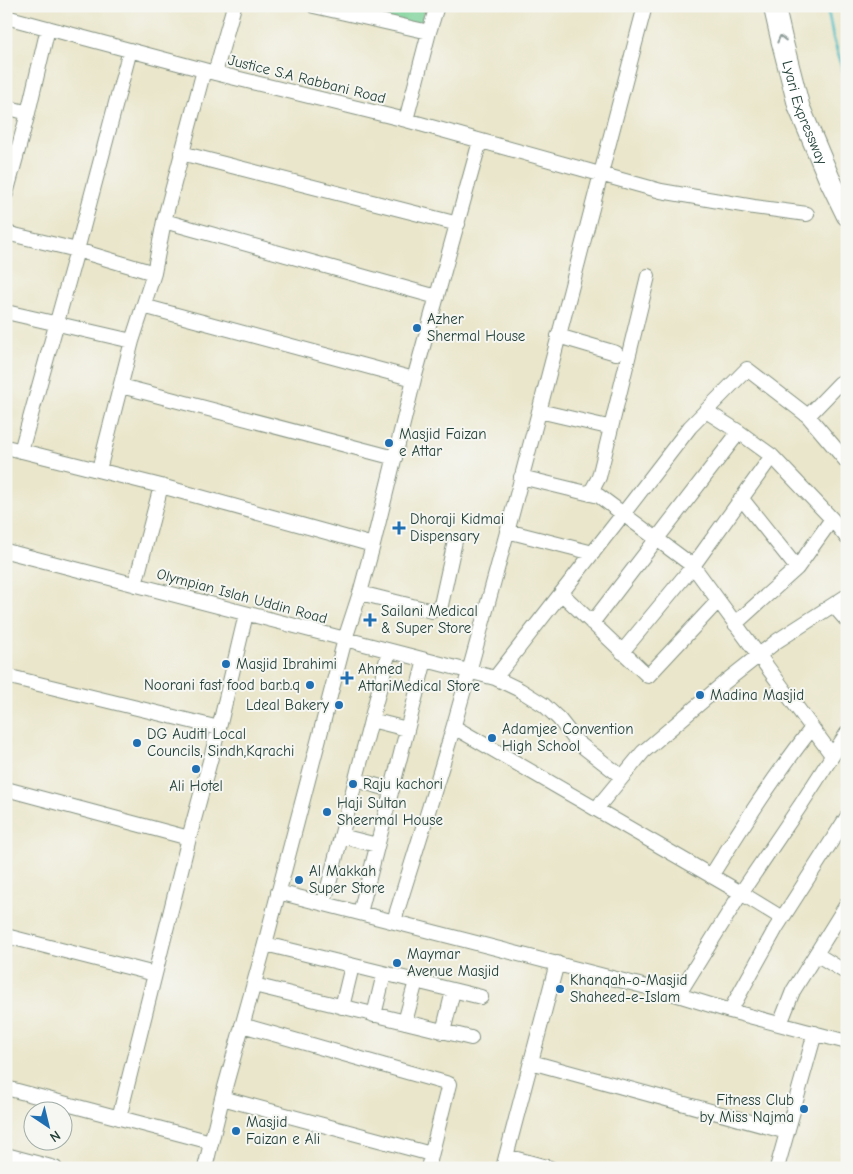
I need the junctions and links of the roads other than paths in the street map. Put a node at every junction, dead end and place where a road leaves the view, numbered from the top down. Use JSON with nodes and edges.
{"nodes":[{"id":1,"x":234,"y":6,"type":"edge"},
{"id":2,"x":314,"y":6,"type":"edge"},
{"id":3,"x":437,"y":6,"type":"edge"},
{"id":4,"x":645,"y":6,"type":"edge"},
{"id":5,"x":774,"y":6,"type":"edge"},
{"id":6,"x":6,"y":16,"type":"edge"},
{"id":7,"x":48,"y":28,"type":"junction"},
{"id":8,"x":429,"y":32,"type":"junction"},
{"id":9,"x":130,"y":50,"type":"junction"},
{"id":10,"x":209,"y":72,"type":"junction"},
{"id":11,"x":6,"y":107,"type":"edge"},
{"id":12,"x":28,"y":113,"type":"junction"},
{"id":13,"x":406,"y":120,"type":"junction"},
{"id":14,"x":480,"y":141,"type":"junction"},
{"id":15,"x":181,"y":153,"type":"junction"},
{"id":16,"x":600,"y":174,"type":"junction"},
{"id":17,"x":6,"y":192,"type":"edge"},
{"id":18,"x":807,"y":214,"type":"dead end"},
{"id":19,"x":847,"y":215,"type":"edge"},
{"id":20,"x":164,"y":221,"type":"junction"},
{"id":21,"x":458,"y":224,"type":"junction"},
{"id":22,"x":6,"y":233,"type":"edge"},
{"id":23,"x":77,"y":250,"type":"junction"},
{"id":24,"x":154,"y":273,"type":"junction"},
{"id":25,"x":648,"y":276,"type":"dead end"},
{"id":26,"x":437,"y":297,"type":"junction"},
{"id":27,"x":143,"y":306,"type":"junction"},
{"id":28,"x":6,"y":312,"type":"edge"},
{"id":29,"x":57,"y":324,"type":"junction"},
{"id":30,"x":558,"y":336,"type":"junction"},
{"id":31,"x":132,"y":341,"type":"junction"},
{"id":32,"x":616,"y":353,"type":"dead end"},
{"id":33,"x":414,"y":379,"type":"junction"},
{"id":34,"x":844,"y":384,"type":"edge"},
{"id":35,"x":121,"y":386,"type":"junction"},
{"id":36,"x":539,"y":411,"type":"junction"},
{"id":37,"x":706,"y":411,"type":"junction"},
{"id":38,"x":808,"y":416,"type":"junction"},
{"id":39,"x":608,"y":427,"type":"dead end"},
{"id":40,"x":738,"y":432,"type":"junction"},
{"id":41,"x":6,"y":447,"type":"edge"},
{"id":42,"x":21,"y":451,"type":"junction"},
{"id":43,"x":772,"y":456,"type":"junction"},
{"id":44,"x":396,"y":458,"type":"junction"},
{"id":45,"x":847,"y":462,"type":"edge"},
{"id":46,"x":99,"y":470,"type":"junction"},
{"id":47,"x":521,"y":477,"type":"junction"},
{"id":48,"x":161,"y":486,"type":"junction"},
{"id":49,"x":590,"y":494,"type":"junction"},
{"id":50,"x":742,"y":499,"type":"junction"},
{"id":51,"x":623,"y":514,"type":"junction"},
{"id":52,"x":832,"y":519,"type":"junction"},
{"id":53,"x":507,"y":531,"type":"junction"},
{"id":54,"x":847,"y":538,"type":"edge"},
{"id":55,"x":657,"y":539,"type":"junction"},
{"id":56,"x":455,"y":541,"type":"dead end"},
{"id":57,"x":373,"y":545,"type":"junction"},
{"id":58,"x":6,"y":551,"type":"edge"},
{"id":59,"x":593,"y":553,"type":"junction"},
{"id":60,"x":692,"y":566,"type":"junction"},
{"id":61,"x":797,"y":568,"type":"junction"},
{"id":62,"x":135,"y":585,"type":"junction"},
{"id":63,"x":360,"y":593,"type":"junction"},
{"id":64,"x":561,"y":593,"type":"junction"},
{"id":65,"x":847,"y":596,"type":"edge"},
{"id":66,"x":718,"y":601,"type":"junction"},
{"id":67,"x":833,"y":605,"type":"junction"},
{"id":68,"x":246,"y":614,"type":"junction"},
{"id":69,"x":847,"y":621,"type":"edge"},
{"id":70,"x":592,"y":623,"type":"junction"},
{"id":71,"x":735,"y":624,"type":"junction"},
{"id":72,"x":345,"y":639,"type":"junction"},
{"id":73,"x":389,"y":651,"type":"junction"},
{"id":74,"x":622,"y":652,"type":"junction"},
{"id":75,"x":758,"y":656,"type":"junction"},
{"id":76,"x":425,"y":660,"type":"junction"},
{"id":77,"x":469,"y":672,"type":"junction"},
{"id":78,"x":6,"y":676,"type":"edge"},
{"id":79,"x":495,"y":678,"type":"junction"},
{"id":80,"x":371,"y":720,"type":"junction"},
{"id":81,"x":454,"y":727,"type":"junction"},
{"id":82,"x":219,"y":728,"type":"junction"},
{"id":83,"x":812,"y":728,"type":"junction"},
{"id":84,"x":407,"y":729,"type":"junction"},
{"id":85,"x":847,"y":733,"type":"edge"},
{"id":86,"x":832,"y":755,"type":"junction"},
{"id":87,"x":622,"y":777,"type":"junction"},
{"id":88,"x":356,"y":780,"type":"junction"},
{"id":89,"x":6,"y":789,"type":"edge"},
{"id":90,"x":392,"y":790,"type":"junction"},
{"id":91,"x":596,"y":809,"type":"junction"},
{"id":92,"x":847,"y":817,"type":"edge"},
{"id":93,"x":341,"y":836,"type":"junction"},
{"id":94,"x":189,"y":838,"type":"junction"},
{"id":95,"x":377,"y":845,"type":"junction"},
{"id":96,"x":710,"y":876,"type":"junction"},
{"id":97,"x":278,"y":892,"type":"junction"},
{"id":98,"x":741,"y":893,"type":"junction"},
{"id":99,"x":324,"y":903,"type":"junction"},
{"id":100,"x":847,"y":904,"type":"edge"},
{"id":101,"x":360,"y":913,"type":"junction"},
{"id":102,"x":782,"y":918,"type":"junction"},
{"id":103,"x":843,"y":920,"type":"edge"},
{"id":104,"x":394,"y":921,"type":"junction"},
{"id":105,"x":6,"y":936,"type":"edge"},
{"id":106,"x":265,"y":944,"type":"junction"},
{"id":107,"x":816,"y":954,"type":"junction"},
{"id":108,"x":558,"y":963,"type":"junction"},
{"id":109,"x":352,"y":966,"type":"junction"},
{"id":110,"x":847,"y":973,"type":"edge"},
{"id":111,"x":155,"y":974,"type":"junction"},
{"id":112,"x":384,"y":974,"type":"junction"},
{"id":113,"x":416,"y":981,"type":"junction"},
{"id":114,"x":254,"y":985,"type":"junction"},
{"id":115,"x":454,"y":990,"type":"junction"},
{"id":116,"x":678,"y":995,"type":"junction"},
{"id":117,"x":481,"y":997,"type":"dead end"},
{"id":118,"x":342,"y":1007,"type":"junction"},
{"id":119,"x":730,"y":1010,"type":"junction"},
{"id":120,"x":374,"y":1014,"type":"junction"},
{"id":121,"x":405,"y":1022,"type":"junction"},
{"id":122,"x":780,"y":1024,"type":"junction"},
{"id":123,"x":242,"y":1026,"type":"junction"},
{"id":124,"x":443,"y":1032,"type":"junction"},
{"id":125,"x":815,"y":1034,"type":"junction"},
{"id":126,"x":471,"y":1038,"type":"dead end"},
{"id":127,"x":847,"y":1042,"type":"edge"},
{"id":128,"x":531,"y":1062,"type":"junction"},
{"id":129,"x":6,"y":1088,"type":"edge"},
{"id":130,"x":222,"y":1098,"type":"junction"},
{"id":131,"x":119,"y":1118,"type":"junction"},
{"id":132,"x":787,"y":1132,"type":"junction"},
{"id":133,"x":211,"y":1142,"type":"junction"},
{"id":134,"x":6,"y":1155,"type":"edge"},
{"id":135,"x":429,"y":1161,"type":"edge"},
{"id":136,"x":505,"y":1162,"type":"edge"},
{"id":137,"x":55,"y":1168,"type":"edge"},
{"id":138,"x":205,"y":1168,"type":"edge"},
{"id":139,"x":550,"y":1168,"type":"edge"},
{"id":140,"x":777,"y":1168,"type":"edge"}],
"edges":[{"from":1,"to":10,"type":"street"},
{"from":2,"to":8,"type":"street"},
{"from":3,"to":8,"type":"street"},
{"from":4,"to":16,"type":"street"},
{"from":19,"to":5,"type":"highway","name":"Lyari Expressway","one_way":true},
{"from":6,"to":7,"type":"street","name":"Justice S.A Rabbani Road"},
{"from":7,"to":9,"type":"street","name":"Justice S.A Rabbani Road"},
{"from":7,"to":12,"type":"street"},
{"from":8,"to":13,"type":"street"},
{"from":9,"to":10,"type":"street","name":"Justice S.A Rabbani Road"},
{"from":9,"to":23,"type":"street"},
{"from":10,"to":13,"type":"street","name":"Justice S.A Rabbani Road"},
{"from":10,"to":15,"type":"street"},
{"from":11,"to":12,"type":"street"},
{"from":12,"to":17,"type":"street"},
{"from":13,"to":14,"type":"street","name":"Justice S.A Rabbani Road"},
{"from":14,"to":16,"type":"street","name":"Justice S.A Rabbani Road"},
{"from":14,"to":21,"type":"street"},
{"from":15,"to":20,"type":"street"},
{"from":15,"to":21,"type":"street"},
{"from":16,"to":18,"type":"street","name":"Justice S.A Rabbani Road"},
{"from":16,"to":30,"type":"street"},
{"from":20,"to":24,"type":"street"},
{"from":20,"to":26,"type":"street"},
{"from":21,"to":26,"type":"street"},
{"from":22,"to":23,"type":"street"},
{"from":23,"to":24,"type":"street"},
{"from":23,"to":29,"type":"street"},
{"from":24,"to":27,"type":"street"},
{"from":25,"to":49,"type":"street"},
{"from":26,"to":33,"type":"street"},
{"from":27,"to":31,"type":"street"},
{"from":27,"to":33,"type":"street"},
{"from":28,"to":29,"type":"street"},
{"from":29,"to":31,"type":"street"},
{"from":29,"to":42,"type":"street"},
{"from":30,"to":32,"type":"street"},
{"from":30,"to":36,"type":"street"},
{"from":31,"to":35,"type":"street"},
{"from":33,"to":44,"type":"street"},
{"from":34,"to":38,"type":"street"},
{"from":35,"to":44,"type":"street"},
{"from":35,"to":46,"type":"street"},
{"from":36,"to":39,"type":"street"},
{"from":36,"to":47,"type":"street"},
{"from":37,"to":38,"type":"street"},
{"from":37,"to":40,"type":"street"},
{"from":37,"to":51,"type":"street"},
{"from":38,"to":45,"type":"street"},
{"from":40,"to":43,"type":"street"},
{"from":40,"to":55,"type":"street"},
{"from":41,"to":42,"type":"street"},
{"from":42,"to":46,"type":"street"},
{"from":43,"to":50,"type":"street"},
{"from":43,"to":52,"type":"street"},
{"from":44,"to":57,"type":"street"},
{"from":46,"to":48,"type":"street"},
{"from":47,"to":49,"type":"street"},
{"from":47,"to":53,"type":"street"},
{"from":48,"to":57,"type":"street"},
{"from":48,"to":62,"type":"street"},
{"from":49,"to":51,"type":"street"},
{"from":50,"to":60,"type":"street"},
{"from":50,"to":61,"type":"street"},
{"from":51,"to":55,"type":"street"},
{"from":51,"to":59,"type":"street"},
{"from":52,"to":54,"type":"street"},
{"from":52,"to":61,"type":"street"},
{"from":53,"to":59,"type":"street"},
{"from":53,"to":77,"type":"street"},
{"from":55,"to":60,"type":"street"},
{"from":55,"to":70,"type":"street"},
{"from":56,"to":63,"type":"street"},
{"from":57,"to":63,"type":"street"},
{"from":58,"to":62,"type":"street","name":"Olympian Islah Uddin Road"},
{"from":59,"to":64,"type":"street"},
{"from":60,"to":66,"type":"street"},
{"from":60,"to":74,"type":"street"},
{"from":61,"to":71,"type":"street"},
{"from":62,"to":68,"type":"street","name":"Olympian Islah Uddin Road"},
{"from":63,"to":72,"type":"street"},
{"from":64,"to":70,"type":"street"},
{"from":64,"to":79,"type":"street"},
{"from":65,"to":67,"type":"street"},
{"from":66,"to":71,"type":"street"},
{"from":66,"to":74,"type":"street"},
{"from":67,"to":69,"type":"street"},
{"from":67,"to":75,"type":"street"},
{"from":68,"to":72,"type":"street","name":"Olympian Islah Uddin Road"},
{"from":68,"to":82,"type":"street"},
{"from":70,"to":74,"type":"street"},
{"from":71,"to":75,"type":"street"},
{"from":72,"to":73,"type":"street","name":"Olympian Islah Uddin Road"},
{"from":72,"to":97,"type":"street"},
{"from":73,"to":76,"type":"street","name":"Olympian Islah Uddin Road"},
{"from":73,"to":80,"type":"street"},
{"from":75,"to":83,"type":"street"},
{"from":75,"to":87,"type":"street"},
{"from":76,"to":77,"type":"street","name":"Olympian Islah Uddin Road"},
{"from":76,"to":84,"type":"street"},
{"from":77,"to":79,"type":"street","name":"Olympian Islah Uddin Road"},
{"from":77,"to":81,"type":"street"},
{"from":78,"to":82,"type":"street"},
{"from":79,"to":87,"type":"street","name":"Olympian Islah Uddin Road"},
{"from":80,"to":84,"type":"street"},
{"from":80,"to":88,"type":"street"},
{"from":81,"to":91,"type":"street"},
{"from":81,"to":104,"type":"street"},
{"from":82,"to":94,"type":"street"},
{"from":83,"to":86,"type":"street"},
{"from":83,"to":96,"type":"street"},
{"from":84,"to":90,"type":"street"},
{"from":85,"to":86,"type":"street"},
{"from":86,"to":98,"type":"street"},
{"from":87,"to":91,"type":"street"},
{"from":88,"to":90,"type":"street"},
{"from":88,"to":93,"type":"street"},
{"from":89,"to":94,"type":"street"},
{"from":90,"to":95,"type":"street"},
{"from":91,"to":96,"type":"street"},
{"from":92,"to":102,"type":"street"},
{"from":93,"to":95,"type":"street"},
{"from":93,"to":99,"type":"street"},
{"from":94,"to":111,"type":"street"},
{"from":95,"to":101,"type":"street"},
{"from":96,"to":98,"type":"street"},
{"from":97,"to":99,"type":"street"},
{"from":97,"to":106,"type":"street"},
{"from":98,"to":102,"type":"street"},
{"from":98,"to":116,"type":"street"},
{"from":99,"to":101,"type":"street"},
{"from":100,"to":103,"type":"street"},
{"from":101,"to":104,"type":"street"},
{"from":102,"to":119,"type":"street"},
{"from":103,"to":107,"type":"street"},
{"from":104,"to":108,"type":"street"},
{"from":105,"to":111,"type":"street"},
{"from":106,"to":109,"type":"street"},
{"from":106,"to":114,"type":"street"},
{"from":107,"to":110,"type":"street"},
{"from":107,"to":122,"type":"street"},
{"from":108,"to":116,"type":"street"},
{"from":108,"to":128,"type":"street"},
{"from":109,"to":112,"type":"street"},
{"from":109,"to":118,"type":"street"},
{"from":111,"to":131,"type":"street"},
{"from":112,"to":113,"type":"street"},
{"from":112,"to":120,"type":"street"},
{"from":113,"to":115,"type":"street"},
{"from":113,"to":121,"type":"street"},
{"from":114,"to":118,"type":"street"},
{"from":114,"to":123,"type":"street"},
{"from":115,"to":117,"type":"street"},
{"from":115,"to":124,"type":"street"},
{"from":116,"to":119,"type":"street"},
{"from":118,"to":120,"type":"street"},
{"from":119,"to":122,"type":"street"},
{"from":120,"to":121,"type":"street"},
{"from":121,"to":124,"type":"street"},
{"from":122,"to":125,"type":"street"},
{"from":123,"to":130,"type":"street"},
{"from":123,"to":135,"type":"street"},
{"from":124,"to":126,"type":"street"},
{"from":125,"to":127,"type":"street"},
{"from":125,"to":132,"type":"street"},
{"from":128,"to":132,"type":"street"},
{"from":128,"to":136,"type":"street"},
{"from":129,"to":131,"type":"street"},
{"from":130,"to":133,"type":"street"},
{"from":130,"to":135,"type":"street"},
{"from":131,"to":133,"type":"street"},
{"from":132,"to":140,"type":"street"},
{"from":133,"to":138,"type":"street"},
{"from":134,"to":137,"type":"street"},
{"from":136,"to":139,"type":"street"}]}
